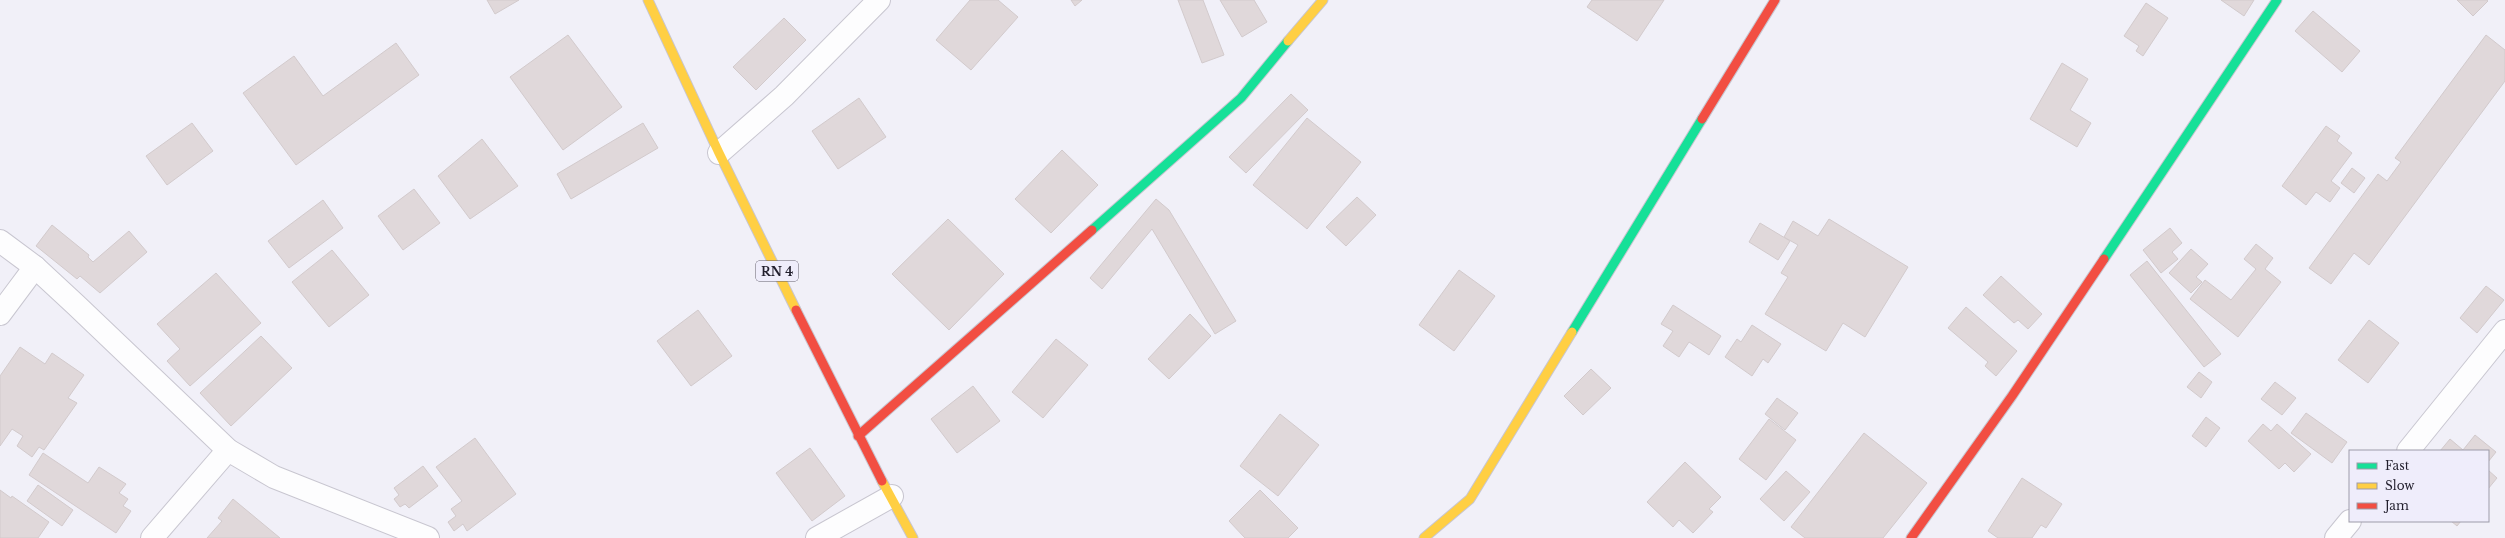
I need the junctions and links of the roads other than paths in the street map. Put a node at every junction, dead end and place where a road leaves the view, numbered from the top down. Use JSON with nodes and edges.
{"nodes":[{"id":1,"x":648,"y":0,"type":"edge"},
{"id":2,"x":879,"y":0,"type":"edge"},
{"id":3,"x":1323,"y":0,"type":"edge"},
{"id":4,"x":1775,"y":0,"type":"edge"},
{"id":5,"x":2277,"y":0,"type":"edge"},
{"id":6,"x":719,"y":153,"type":"junction"},
{"id":7,"x":0,"y":241,"type":"edge"},
{"id":8,"x":35,"y":267,"type":"junction"},
{"id":9,"x":0,"y":314,"type":"edge"},
{"id":10,"x":2505,"y":331,"type":"edge"},
{"id":11,"x":858,"y":436,"type":"junction"},
{"id":12,"x":228,"y":450,"type":"junction"},
{"id":13,"x":2409,"y":450,"type":"edge"},
{"id":14,"x":892,"y":496,"type":"junction"},
{"id":15,"x":2349,"y":522,"type":"edge"},
{"id":16,"x":152,"y":538,"type":"edge"},
{"id":17,"x":428,"y":538,"type":"edge"},
{"id":18,"x":817,"y":538,"type":"edge"},
{"id":19,"x":913,"y":538,"type":"edge"},
{"id":20,"x":1424,"y":538,"type":"edge"},
{"id":21,"x":1911,"y":538,"type":"edge"},
{"id":22,"x":2336,"y":538,"type":"edge"}],
"edges":[{"from":1,"to":6,"type":"street","number":"RN 4"},
{"from":2,"to":6,"type":"street"},
{"from":3,"to":11,"type":"street"},
{"from":4,"to":20,"type":"street"},
{"from":5,"to":21,"type":"street"},
{"from":6,"to":11,"type":"street","number":"RN 4"},
{"from":7,"to":8,"type":"street"},
{"from":8,"to":9,"type":"street"},
{"from":8,"to":12,"type":"street"},
{"from":10,"to":13,"type":"street"},
{"from":11,"to":14,"type":"street","number":"RN 4"},
{"from":12,"to":16,"type":"street"},
{"from":12,"to":17,"type":"street"},
{"from":14,"to":18,"type":"street"},
{"from":14,"to":19,"type":"street","number":"RN 4"},
{"from":15,"to":22,"type":"street"}]}
